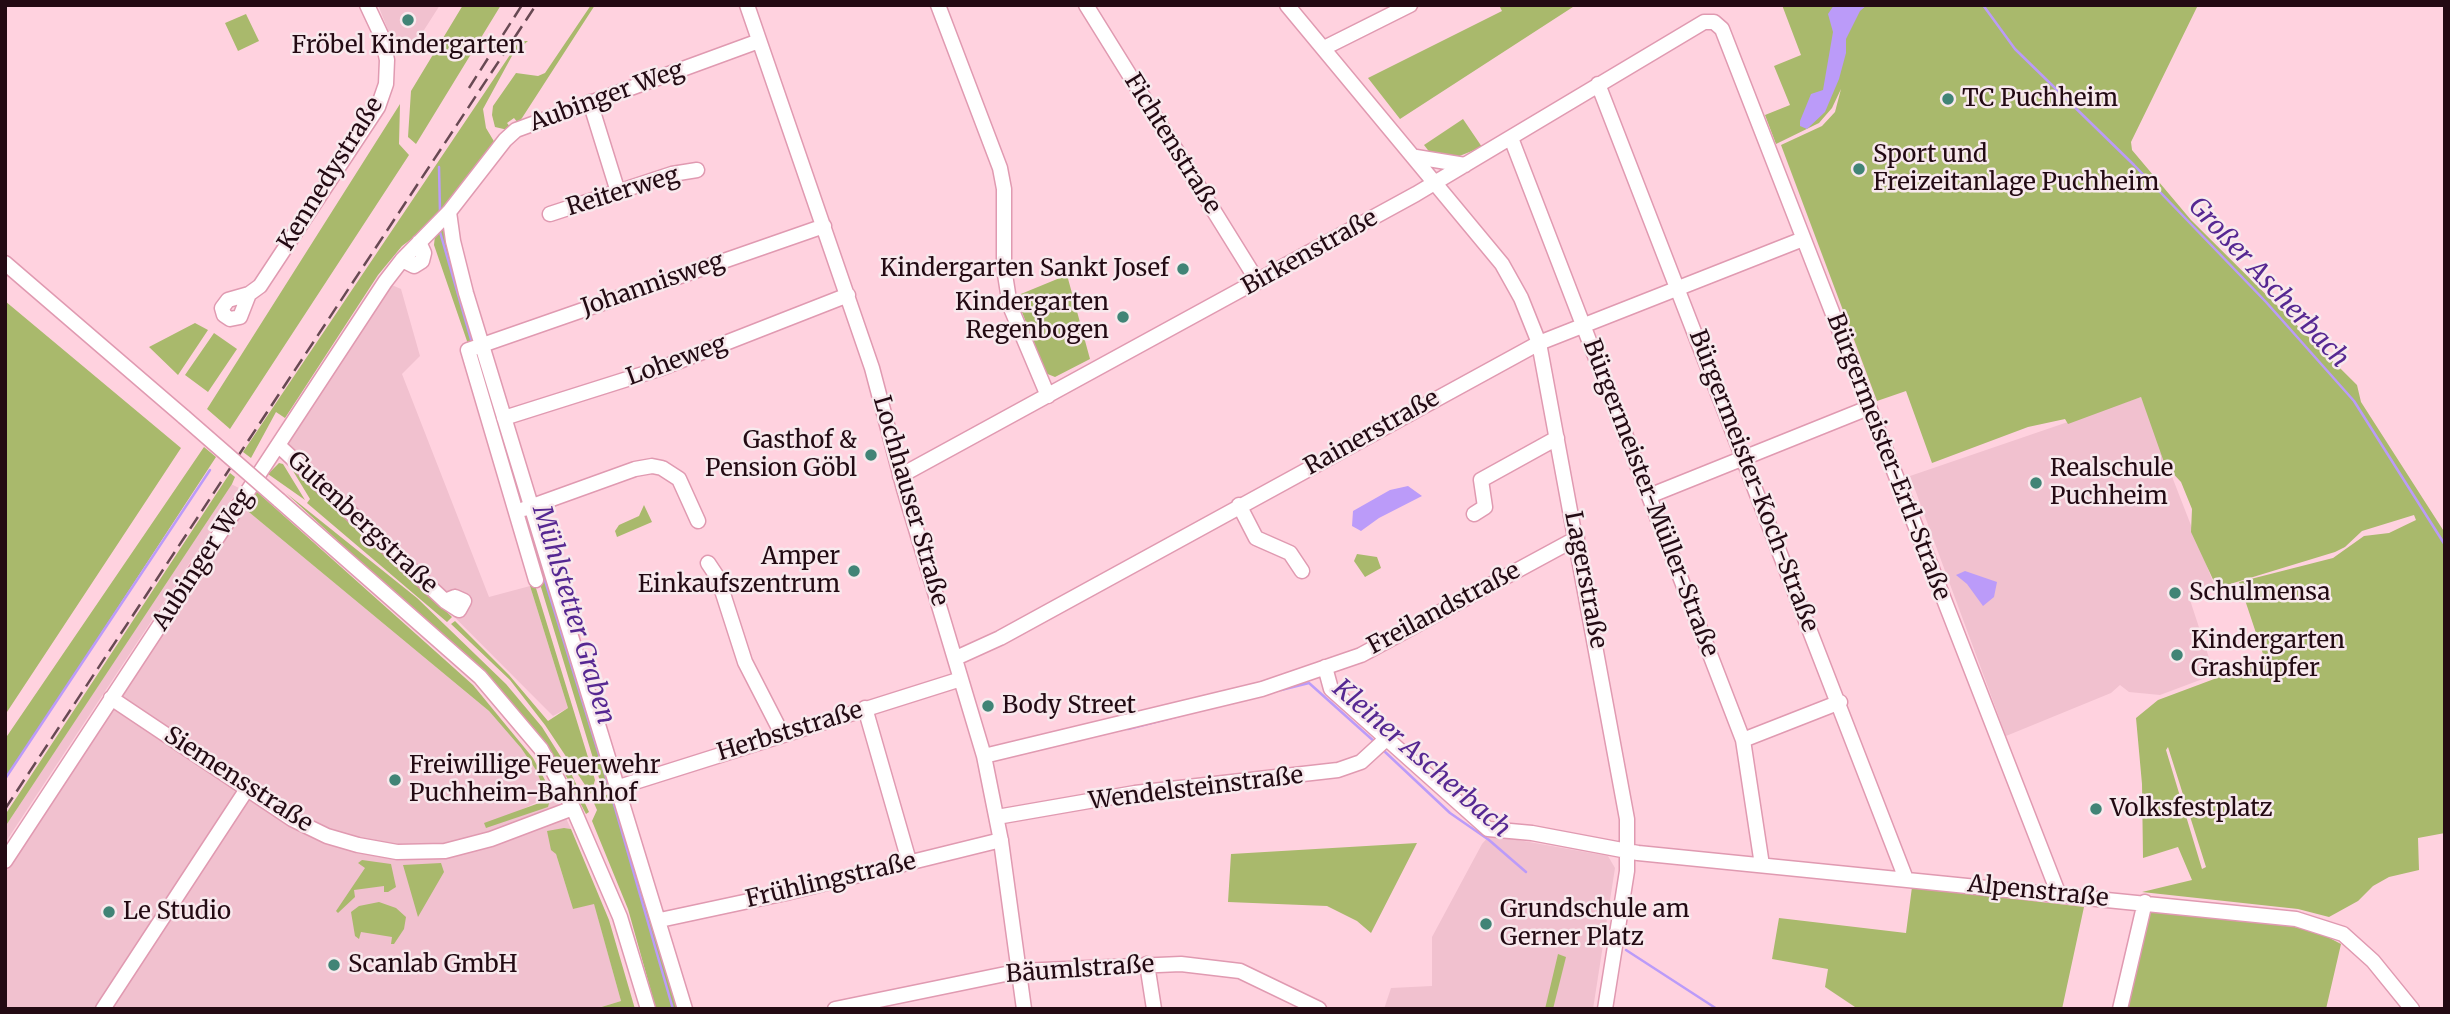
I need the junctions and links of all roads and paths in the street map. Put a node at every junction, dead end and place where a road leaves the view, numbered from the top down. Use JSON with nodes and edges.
{"nodes":[{"id":1,"x":367,"y":5,"type":"edge"},
{"id":2,"x":747,"y":5,"type":"edge"},
{"id":3,"x":938,"y":5,"type":"edge"},
{"id":4,"x":1086,"y":5,"type":"edge"},
{"id":5,"x":1287,"y":5,"type":"edge"},
{"id":6,"x":1410,"y":5,"type":"edge"},
{"id":7,"x":1714,"y":22,"type":"joint"},
{"id":8,"x":759,"y":41,"type":"junction"},
{"id":9,"x":1324,"y":48,"type":"junction"},
{"id":10,"x":1598,"y":84,"type":"junction"},
{"id":11,"x":590,"y":102,"type":"junction"},
{"id":12,"x":1511,"y":138,"type":"junction"},
{"id":13,"x":1416,"y":157,"type":"junction"},
{"id":14,"x":1465,"y":165,"type":"junction"},
{"id":15,"x":697,"y":170,"type":"dead end"},
{"id":16,"x":1436,"y":182,"type":"junction"},
{"id":17,"x":618,"y":192,"type":"junction"},
{"id":18,"x":550,"y":214,"type":"dead end"},
{"id":19,"x":443,"y":219,"type":"junction"},
{"id":20,"x":824,"y":226,"type":"junction"},
{"id":21,"x":1803,"y":239,"type":"junction"},
{"id":22,"x":5,"y":263,"type":"edge"},
{"id":23,"x":1258,"y":282,"type":"junction"},
{"id":24,"x":1679,"y":288,"type":"junction"},
{"id":25,"x":249,"y":294,"type":"dead end"},
{"id":26,"x":848,"y":295,"type":"junction"},
{"id":27,"x":1582,"y":327,"type":"junction"},
{"id":28,"x":1539,"y":343,"type":"junction"},
{"id":29,"x":476,"y":346,"type":"junction"},
{"id":30,"x":1048,"y":397,"type":"junction"},
{"id":31,"x":1868,"y":408,"type":"junction"},
{"id":32,"x":504,"y":418,"type":"junction"},
{"id":33,"x":1557,"y":438,"type":"junction"},
{"id":34,"x":278,"y":445,"type":"junction"},
{"id":35,"x":1745,"y":457,"type":"junction"},
{"id":36,"x":900,"y":476,"type":"junction"},
{"id":37,"x":1649,"y":496,"type":"junction"},
{"id":38,"x":1239,"y":505,"type":"junction"},
{"id":39,"x":523,"y":510,"type":"junction"},
{"id":40,"x":1474,"y":514,"type":"dead end"},
{"id":41,"x":698,"y":521,"type":"dead end"},
{"id":42,"x":1577,"y":538,"type":"junction"},
{"id":43,"x":708,"y":563,"type":"dead end"},
{"id":44,"x":1302,"y":571,"type":"dead end"},
{"id":45,"x":537,"y":580,"type":"dead end"},
{"id":46,"x":445,"y":601,"type":"dead end"},
{"id":47,"x":956,"y":659,"type":"junction"},
{"id":48,"x":1325,"y":667,"type":"junction"},
{"id":49,"x":480,"y":677,"type":"junction"},
{"id":50,"x":961,"y":679,"type":"junction"},
{"id":51,"x":111,"y":698,"type":"junction"},
{"id":52,"x":1840,"y":702,"type":"junction"},
{"id":53,"x":864,"y":708,"type":"junction"},
{"id":54,"x":782,"y":734,"type":"junction"},
{"id":55,"x":1743,"y":740,"type":"junction"},
{"id":56,"x":1380,"y":746,"type":"junction"},
{"id":57,"x":984,"y":757,"type":"junction"},
{"id":58,"x":619,"y":787,"type":"junction"},
{"id":59,"x":247,"y":789,"type":"junction"},
{"id":60,"x":573,"y":808,"type":"junction"},
{"id":61,"x":997,"y":817,"type":"junction"},
{"id":62,"x":542,"y":819,"type":"junction"},
{"id":63,"x":1001,"y":840,"type":"junction"},
{"id":64,"x":1628,"y":852,"type":"junction"},
{"id":65,"x":5,"y":861,"type":"edge"},
{"id":66,"x":909,"y":861,"type":"junction"},
{"id":67,"x":1762,"y":865,"type":"junction"},
{"id":68,"x":1906,"y":879,"type":"junction"},
{"id":69,"x":2059,"y":895,"type":"junction"},
{"id":70,"x":2145,"y":902,"type":"junction"},
{"id":71,"x":660,"y":920,"type":"junction"},
{"id":72,"x":1147,"y":964,"type":"junction"},
{"id":73,"x":1020,"y":971,"type":"junction"},
{"id":74,"x":845,"y":1008,"type":"edge"},
{"id":75,"x":103,"y":1009,"type":"edge"},
{"id":76,"x":648,"y":1009,"type":"edge"},
{"id":77,"x":685,"y":1009,"type":"edge"},
{"id":78,"x":1024,"y":1009,"type":"edge"},
{"id":79,"x":1154,"y":1009,"type":"edge"},
{"id":80,"x":1318,"y":1009,"type":"edge"},
{"id":81,"x":1605,"y":1009,"type":"edge"},
{"id":82,"x":2120,"y":1009,"type":"edge"},
{"id":83,"x":2413,"y":1009,"type":"edge"}],
"edges":[{"from":1,"to":25,"type":"street","name":"Kennedystraße"},
{"from":2,"to":8,"type":"street","name":"Lochhauser Straße"},
{"from":3,"to":30,"type":"street"},
{"from":4,"to":23,"type":"street","name":"Fichtenstraße"},
{"from":5,"to":9,"type":"street","name":"Lagerstraße"},
{"from":6,"to":9,"type":"street"},
{"from":7,"to":10,"type":"street","name":"Birkenstraße"},
{"from":7,"to":21,"type":"street","name":"Bürgermeister-Ertl-Straße"},
{"from":8,"to":11,"type":"street","name":"Aubinger Weg"},
{"from":8,"to":20,"type":"street","name":"Lochhauser Straße"},
{"from":9,"to":13,"type":"street","name":"Lagerstraße"},
{"from":10,"to":12,"type":"street","name":"Birkenstraße"},
{"from":10,"to":24,"type":"street","name":"Bürgermeister-Koch-Straße"},
{"from":11,"to":17,"type":"street"},
{"from":11,"to":19,"type":"street","name":"Aubinger Weg"},
{"from":12,"to":14,"type":"street","name":"Birkenstraße"},
{"from":12,"to":27,"type":"street","name":"Bürgermeister-Müller-Straße"},
{"from":13,"to":14,"type":"street"},
{"from":13,"to":16,"type":"street","name":"Lagerstraße"},
{"from":14,"to":16,"type":"street","name":"Birkenstraße"},
{"from":15,"to":17,"type":"street","name":"Reiterweg"},
{"from":16,"to":23,"type":"street","name":"Birkenstraße"},
{"from":16,"to":28,"type":"street","name":"Lagerstraße"},
{"from":17,"to":18,"type":"street","name":"Reiterweg"},
{"from":19,"to":29,"type":"street"},
{"from":19,"to":34,"type":"street","name":"Aubinger Weg"},
{"from":20,"to":26,"type":"street","name":"Lochhauser Straße"},
{"from":20,"to":29,"type":"street","name":"Johannisweg"},
{"from":21,"to":24,"type":"street","name":"Rainerstraße"},
{"from":21,"to":31,"type":"street","name":"Bürgermeister-Ertl-Straße"},
{"from":22,"to":49,"type":"street","bridge":true},
{"from":23,"to":30,"type":"street","name":"Birkenstraße"},
{"from":24,"to":27,"type":"street","name":"Rainerstraße"},
{"from":24,"to":35,"type":"street","name":"Bürgermeister-Koch-Straße"},
{"from":26,"to":32,"type":"street","name":"Loheweg"},
{"from":26,"to":36,"type":"street","name":"Lochhauser Straße"},
{"from":27,"to":28,"type":"street","name":"Rainerstraße"},
{"from":27,"to":37,"type":"street","name":"Bürgermeister-Müller-Straße"},
{"from":28,"to":33,"type":"street","name":"Lagerstraße"},
{"from":28,"to":38,"type":"street","name":"Rainerstraße"},
{"from":29,"to":32,"type":"street"},
{"from":29,"to":39,"type":"street"},
{"from":30,"to":36,"type":"street","name":"Birkenstraße"},
{"from":31,"to":35,"type":"street"},
{"from":31,"to":69,"type":"street","name":"Bürgermeister-Ertl-Straße"},
{"from":32,"to":39,"type":"street"},
{"from":33,"to":40,"type":"street"},
{"from":33,"to":42,"type":"street","name":"Lagerstraße"},
{"from":34,"to":46,"type":"street","name":"Gutenbergstraße"},
{"from":34,"to":51,"type":"street","name":"Aubinger Weg"},
{"from":35,"to":37,"type":"street"},
{"from":35,"to":52,"type":"street","name":"Bürgermeister-Koch-Straße"},
{"from":36,"to":47,"type":"street","name":"Lochhauser Straße"},
{"from":37,"to":55,"type":"street","name":"Bürgermeister-Müller-Straße"},
{"from":38,"to":44,"type":"street"},
{"from":38,"to":47,"type":"street","name":"Rainerstraße"},
{"from":39,"to":41,"type":"street"},
{"from":39,"to":45,"type":"street"},
{"from":39,"to":58,"type":"street"},
{"from":42,"to":48,"type":"street","name":"Freilandstraße"},
{"from":42,"to":64,"type":"street","name":"Lagerstraße"},
{"from":43,"to":54,"type":"street"},
{"from":47,"to":50,"type":"street","name":"Lochhauser Straße"},
{"from":48,"to":56,"type":"street","name":"Alpenstraße"},
{"from":48,"to":57,"type":"street","name":"Freilandstraße"},
{"from":49,"to":60,"type":"street"},
{"from":49,"to":62,"type":"street"},
{"from":50,"to":53,"type":"street","name":"Herbststraße"},
{"from":50,"to":57,"type":"street","name":"Lochhauser Straße"},
{"from":51,"to":59,"type":"street","name":"Siemensstraße"},
{"from":51,"to":65,"type":"street","name":"Aubinger Weg"},
{"from":52,"to":55,"type":"street"},
{"from":52,"to":68,"type":"street","name":"Bürgermeister-Koch-Straße"},
{"from":53,"to":54,"type":"street","name":"Herbststraße"},
{"from":53,"to":66,"type":"street"},
{"from":54,"to":58,"type":"street","name":"Herbststraße"},
{"from":55,"to":67,"type":"street","name":"Bürgermeister-Müller-Straße"},
{"from":56,"to":61,"type":"street","name":"Wendelsteinstraße"},
{"from":56,"to":64,"type":"street","name":"Alpenstraße"},
{"from":57,"to":61,"type":"street","name":"Lochhauser Straße"},
{"from":58,"to":71,"type":"street"},
{"from":59,"to":62,"type":"street","name":"Siemensstraße"},
{"from":59,"to":75,"type":"street"},
{"from":60,"to":62,"type":"street","name":"Siemensstraße"},
{"from":60,"to":76,"type":"street"},
{"from":61,"to":63,"type":"street","name":"Lochhauser Straße"},
{"from":63,"to":66,"type":"street","name":"Frühlingstraße"},
{"from":63,"to":73,"type":"street","name":"Lochhauser Straße"},
{"from":64,"to":67,"type":"street","name":"Alpenstraße"},
{"from":64,"to":81,"type":"street","name":"Lagerstraße"},
{"from":66,"to":71,"type":"street","name":"Frühlingstraße"},
{"from":67,"to":68,"type":"street","name":"Alpenstraße"},
{"from":68,"to":69,"type":"street","name":"Alpenstraße"},
{"from":69,"to":70,"type":"street","name":"Alpenstraße"},
{"from":70,"to":82,"type":"street"},
{"from":70,"to":83,"type":"street","name":"Alpenstraße"},
{"from":71,"to":77,"type":"street"},
{"from":72,"to":73,"type":"street","name":"Bäumlstraße"},
{"from":72,"to":79,"type":"street"},
{"from":72,"to":80,"type":"street","name":"Bäumlstraße"},
{"from":73,"to":74,"type":"street","name":"Bäumlstraße"},
{"from":73,"to":78,"type":"street","name":"Lochhauser Straße"}]}
